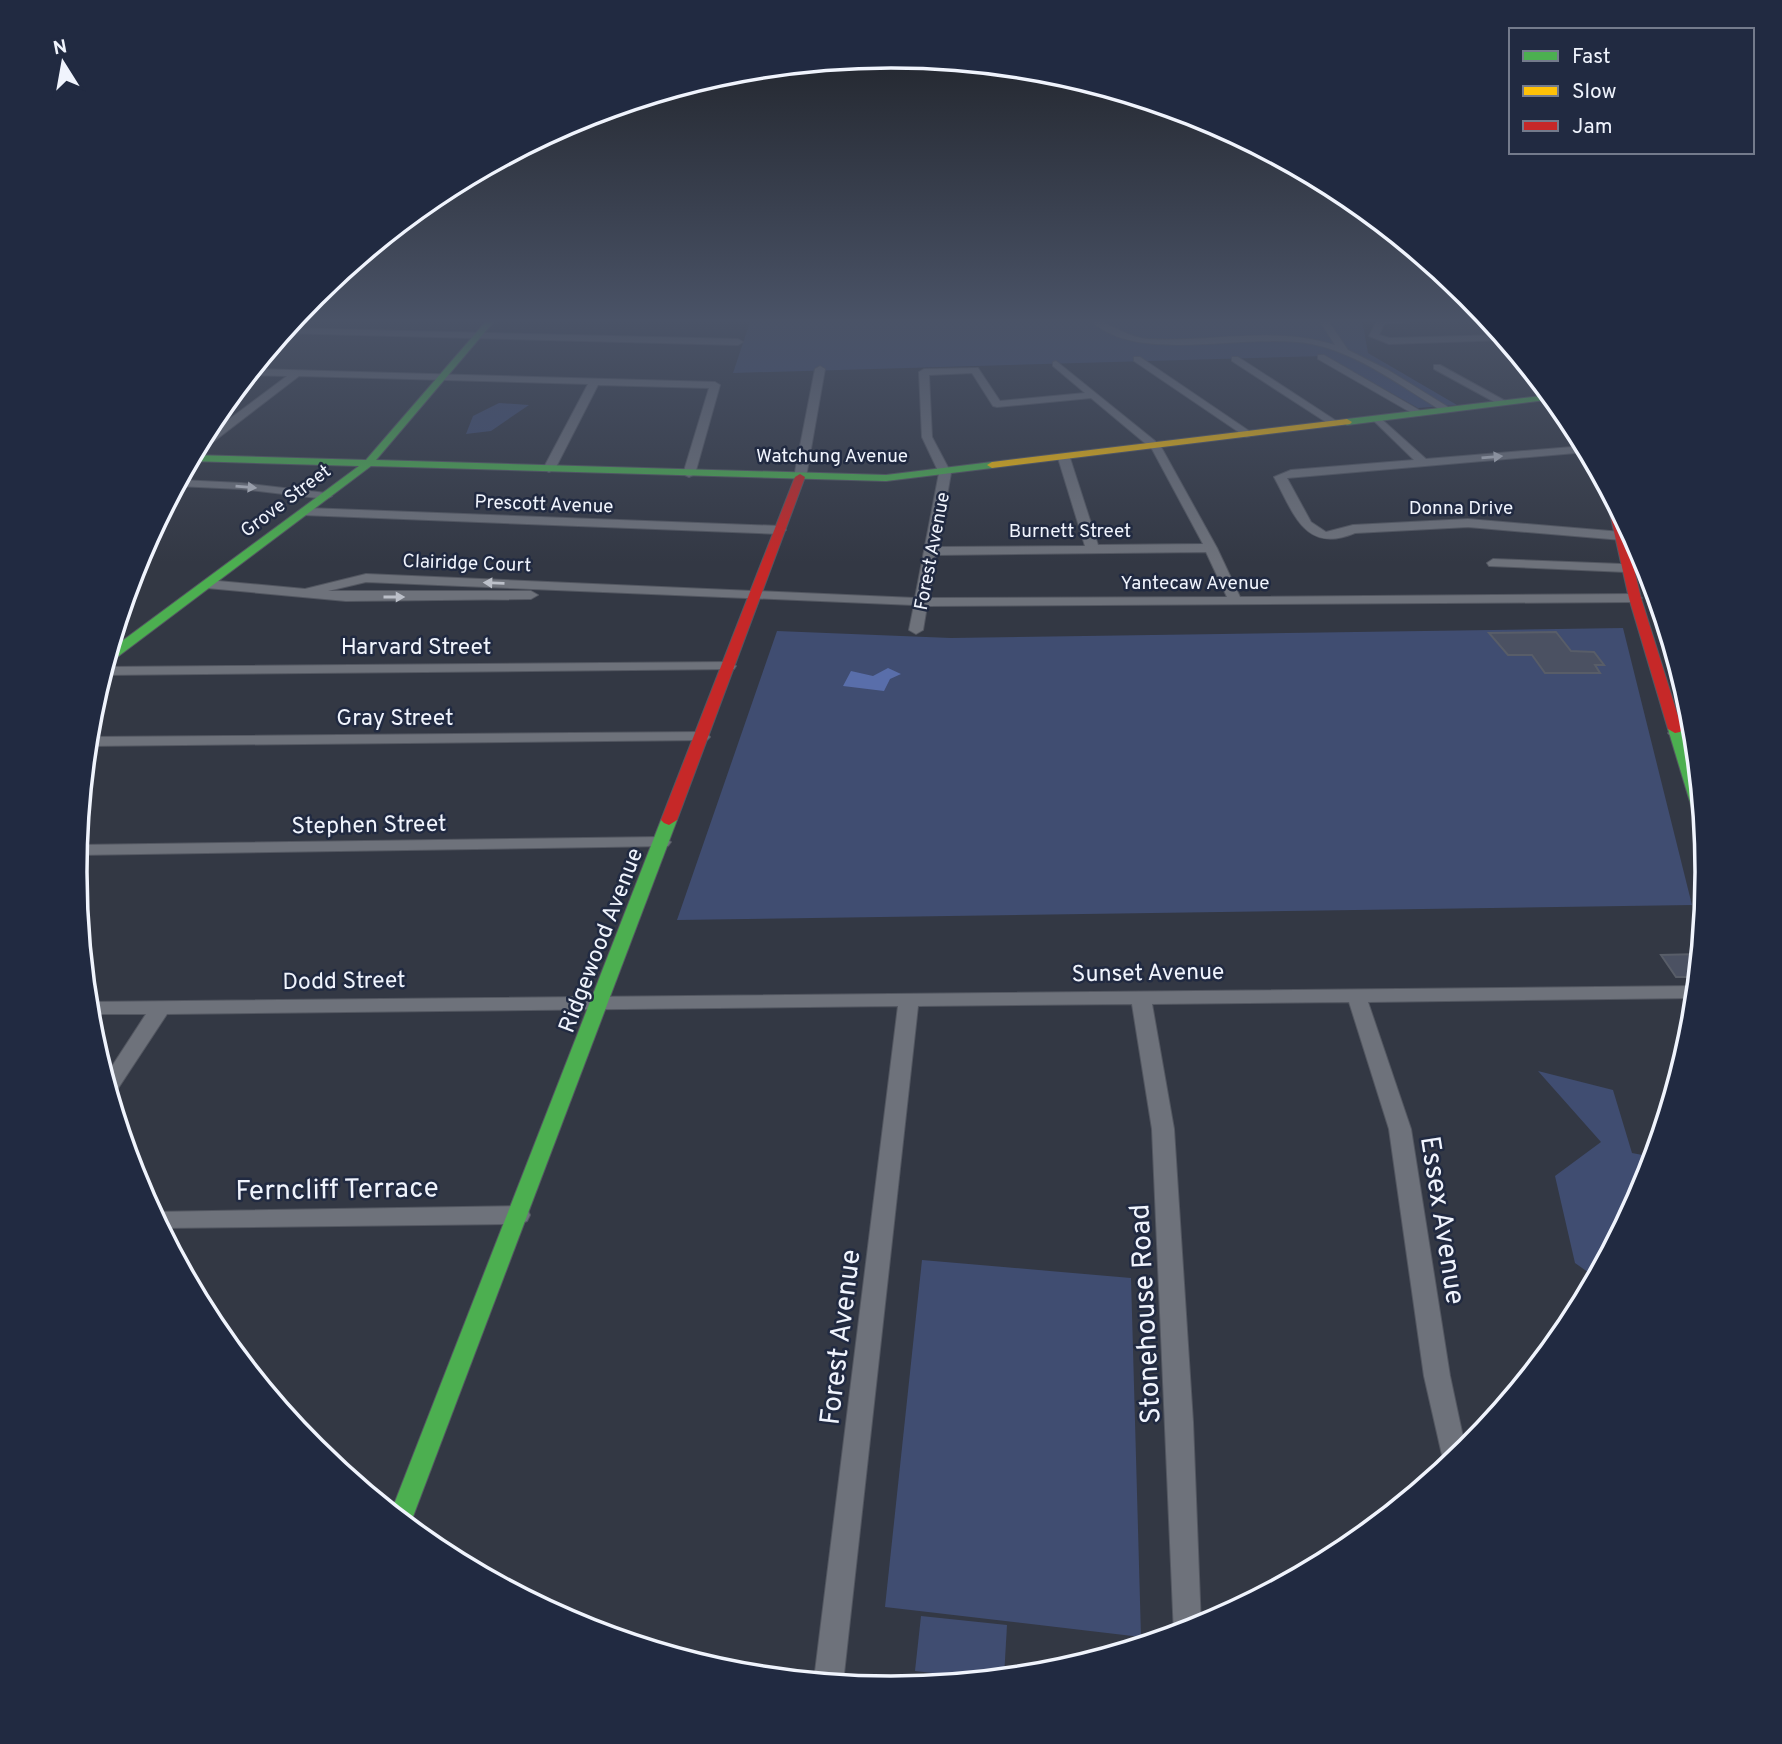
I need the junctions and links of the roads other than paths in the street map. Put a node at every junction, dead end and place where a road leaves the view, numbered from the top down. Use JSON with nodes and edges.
{"nodes":[{"id":1,"x":261,"y":400,"type":"edge"},
{"id":2,"x":423,"y":400,"type":"edge"},
{"id":3,"x":584,"y":400,"type":"edge"},
{"id":4,"x":711,"y":400,"type":"edge"},
{"id":5,"x":814,"y":400,"type":"edge"},
{"id":6,"x":925,"y":400,"type":"edge"},
{"id":7,"x":995,"y":400,"type":"edge"},
{"id":8,"x":1036,"y":400,"type":"edge"},
{"id":9,"x":1100,"y":400,"type":"edge"},
{"id":10,"x":1199,"y":400,"type":"edge"},
{"id":11,"x":1299,"y":400,"type":"edge"},
{"id":12,"x":1397,"y":400,"type":"edge"},
{"id":13,"x":1430,"y":400,"type":"edge"},
{"id":14,"x":1499,"y":400,"type":"edge"},
{"id":15,"x":1525,"y":400,"type":"edge"},
{"id":16,"x":1504,"y":403,"type":"junction"},
{"id":17,"x":1448,"y":411,"type":"junction"},
{"id":18,"x":1421,"y":414,"type":"junction"},
{"id":19,"x":1378,"y":419,"type":"junction"},
{"id":20,"x":1336,"y":424,"type":"junction"},
{"id":21,"x":218,"y":433,"type":"edge"},
{"id":22,"x":1250,"y":435,"type":"junction"},
{"id":23,"x":1156,"y":447,"type":"junction"},
{"id":24,"x":1575,"y":450,"type":"edge"},
{"id":25,"x":202,"y":458,"type":"edge"},
{"id":26,"x":1064,"y":458,"type":"junction"},
{"id":27,"x":1423,"y":462,"type":"junction"},
{"id":28,"x":368,"y":464,"type":"junction"},
{"id":29,"x":549,"y":469,"type":"junction"},
{"id":30,"x":946,"y":473,"type":"junction"},
{"id":31,"x":689,"y":474,"type":"junction"},
{"id":32,"x":800,"y":477,"type":"junction"},
{"id":33,"x":188,"y":483,"type":"edge"},
{"id":34,"x":326,"y":496,"type":"junction"},
{"id":35,"x":307,"y":512,"type":"junction"},
{"id":36,"x":1616,"y":525,"type":"edge"},
{"id":37,"x":780,"y":530,"type":"junction"},
{"id":38,"x":1624,"y":544,"type":"edge"},
{"id":39,"x":1211,"y":548,"type":"junction"},
{"id":40,"x":1093,"y":550,"type":"junction"},
{"id":41,"x":930,"y":551,"type":"junction"},
{"id":42,"x":1493,"y":564,"type":"dead end"},
{"id":43,"x":1629,"y":568,"type":"junction"},
{"id":44,"x":1636,"y":568,"type":"edge"},
{"id":45,"x":207,"y":584,"type":"junction"},
{"id":46,"x":756,"y":594,"type":"junction"},
{"id":47,"x":1635,"y":598,"type":"junction"},
{"id":48,"x":1235,"y":601,"type":"junction"},
{"id":49,"x":922,"y":603,"type":"junction"},
{"id":50,"x":916,"y":630,"type":"dead end"},
{"id":51,"x":120,"y":649,"type":"edge"},
{"id":52,"x":729,"y":666,"type":"junction"},
{"id":53,"x":113,"y":671,"type":"edge"},
{"id":54,"x":1676,"y":733,"type":"junction"},
{"id":55,"x":1682,"y":734,"type":"edge"},
{"id":56,"x":702,"y":737,"type":"junction"},
{"id":57,"x":98,"y":742,"type":"edge"},
{"id":58,"x":1689,"y":774,"type":"edge"},
{"id":59,"x":662,"y":842,"type":"junction"},
{"id":60,"x":88,"y":850,"type":"edge"},
{"id":61,"x":1685,"y":992,"type":"edge"},
{"id":62,"x":1356,"y":994,"type":"junction"},
{"id":63,"x":1141,"y":997,"type":"junction"},
{"id":64,"x":909,"y":998,"type":"junction"},
{"id":65,"x":601,"y":1002,"type":"junction"},
{"id":66,"x":161,"y":1007,"type":"junction"},
{"id":67,"x":99,"y":1008,"type":"edge"},
{"id":68,"x":115,"y":1078,"type":"edge"},
{"id":69,"x":519,"y":1215,"type":"junction"},
{"id":70,"x":166,"y":1219,"type":"edge"},
{"id":71,"x":1452,"y":1447,"type":"edge"},
{"id":72,"x":403,"y":1511,"type":"edge"},
{"id":73,"x":1187,"y":1619,"type":"edge"},
{"id":74,"x":830,"y":1673,"type":"edge"}],
"edges":[{"from":1,"to":21,"type":"street"},
{"from":2,"to":28,"type":"main road","name":"Grove Street"},
{"from":3,"to":29,"type":"street"},
{"from":4,"to":31,"type":"street"},
{"from":5,"to":32,"type":"street","name":"Ridgewood Avenue"},
{"from":6,"to":30,"type":"street"},
{"from":7,"to":8,"type":"street"},
{"from":9,"to":23,"type":"street"},
{"from":10,"to":22,"type":"street"},
{"from":11,"to":20,"type":"street"},
{"from":12,"to":18,"type":"street"},
{"from":13,"to":17,"type":"street"},
{"from":14,"to":16,"type":"street"},
{"from":15,"to":16,"type":"main road","name":"Watchung Avenue"},
{"from":16,"to":17,"type":"main road","name":"Watchung Avenue"},
{"from":17,"to":18,"type":"main road","name":"Watchung Avenue"},
{"from":18,"to":19,"type":"main road","name":"Watchung Avenue"},
{"from":19,"to":20,"type":"main road","name":"Watchung Avenue"},
{"from":19,"to":27,"type":"street"},
{"from":20,"to":22,"type":"main road","name":"Watchung Avenue"},
{"from":22,"to":23,"type":"main road","name":"Watchung Avenue"},
{"from":23,"to":26,"type":"main road","name":"Watchung Avenue"},
{"from":23,"to":39,"type":"street"},
{"from":27,"to":24,"type":"street","one_way":true},
{"from":25,"to":28,"type":"main road","name":"Watchung Avenue"},
{"from":26,"to":30,"type":"main road","name":"Watchung Avenue"},
{"from":26,"to":40,"type":"street"},
{"from":27,"to":36,"type":"street","name":"Donna Drive"},
{"from":28,"to":29,"type":"main road","name":"Watchung Avenue"},
{"from":28,"to":34,"type":"main road","name":"Grove Street"},
{"from":29,"to":31,"type":"main road","name":"Watchung Avenue"},
{"from":30,"to":32,"type":"main road","name":"Watchung Avenue"},
{"from":30,"to":41,"type":"street","name":"Forest Avenue"},
{"from":31,"to":32,"type":"main road","name":"Watchung Avenue"},
{"from":32,"to":37,"type":"main road","name":"Ridgewood Avenue"},
{"from":33,"to":34,"type":"street","one_way":true},
{"from":34,"to":35,"type":"main road","name":"Grove Street"},
{"from":35,"to":37,"type":"street","name":"Prescott Avenue"},
{"from":35,"to":45,"type":"main road","name":"Grove Street"},
{"from":37,"to":46,"type":"main road","name":"Ridgewood Avenue"},
{"from":38,"to":43,"type":"main road"},
{"from":39,"to":40,"type":"street","name":"Burnett Street"},
{"from":39,"to":48,"type":"street"},
{"from":40,"to":41,"type":"street","name":"Burnett Street"},
{"from":41,"to":49,"type":"street","name":"Forest Avenue"},
{"from":42,"to":43,"type":"street"},
{"from":43,"to":44,"type":"street"},
{"from":43,"to":47,"type":"main road"},
{"from":45,"to":46,"type":"street","name":"Clairidge Court"},
{"from":45,"to":51,"type":"main road","name":"Grove Street"},
{"from":46,"to":49,"type":"street","name":"Yantecaw Avenue"},
{"from":46,"to":52,"type":"main road","name":"Ridgewood Avenue"},
{"from":47,"to":48,"type":"street","name":"Yantecaw Avenue"},
{"from":47,"to":54,"type":"main road"},
{"from":48,"to":49,"type":"street","name":"Yantecaw Avenue"},
{"from":49,"to":50,"type":"street","name":"Forest Avenue"},
{"from":52,"to":53,"type":"street","name":"Harvard Street"},
{"from":52,"to":56,"type":"main road","name":"Ridgewood Avenue"},
{"from":54,"to":55,"type":"street"},
{"from":54,"to":58,"type":"main road"},
{"from":56,"to":57,"type":"street","name":"Gray Street"},
{"from":56,"to":59,"type":"main road","name":"Ridgewood Avenue"},
{"from":59,"to":60,"type":"street","name":"Stephen Street"},
{"from":59,"to":65,"type":"main road","name":"Ridgewood Avenue"},
{"from":61,"to":62,"type":"street","name":"Sunset Avenue"},
{"from":62,"to":63,"type":"street","name":"Sunset Avenue"},
{"from":62,"to":71,"type":"street","name":"Essex Avenue"},
{"from":63,"to":64,"type":"street","name":"Sunset Avenue"},
{"from":63,"to":73,"type":"street","name":"Stonehouse Road"},
{"from":64,"to":65,"type":"street","name":"Sunset Avenue"},
{"from":64,"to":74,"type":"street","name":"Forest Avenue"},
{"from":65,"to":66,"type":"street","name":"Dodd Street"},
{"from":65,"to":69,"type":"main road","name":"Ridgewood Avenue"},
{"from":66,"to":67,"type":"street","name":"Dodd Street"},
{"from":66,"to":68,"type":"street"},
{"from":69,"to":70,"type":"street","name":"Ferncliff Terrace"},
{"from":69,"to":72,"type":"main road","name":"Ridgewood Avenue"}]}
